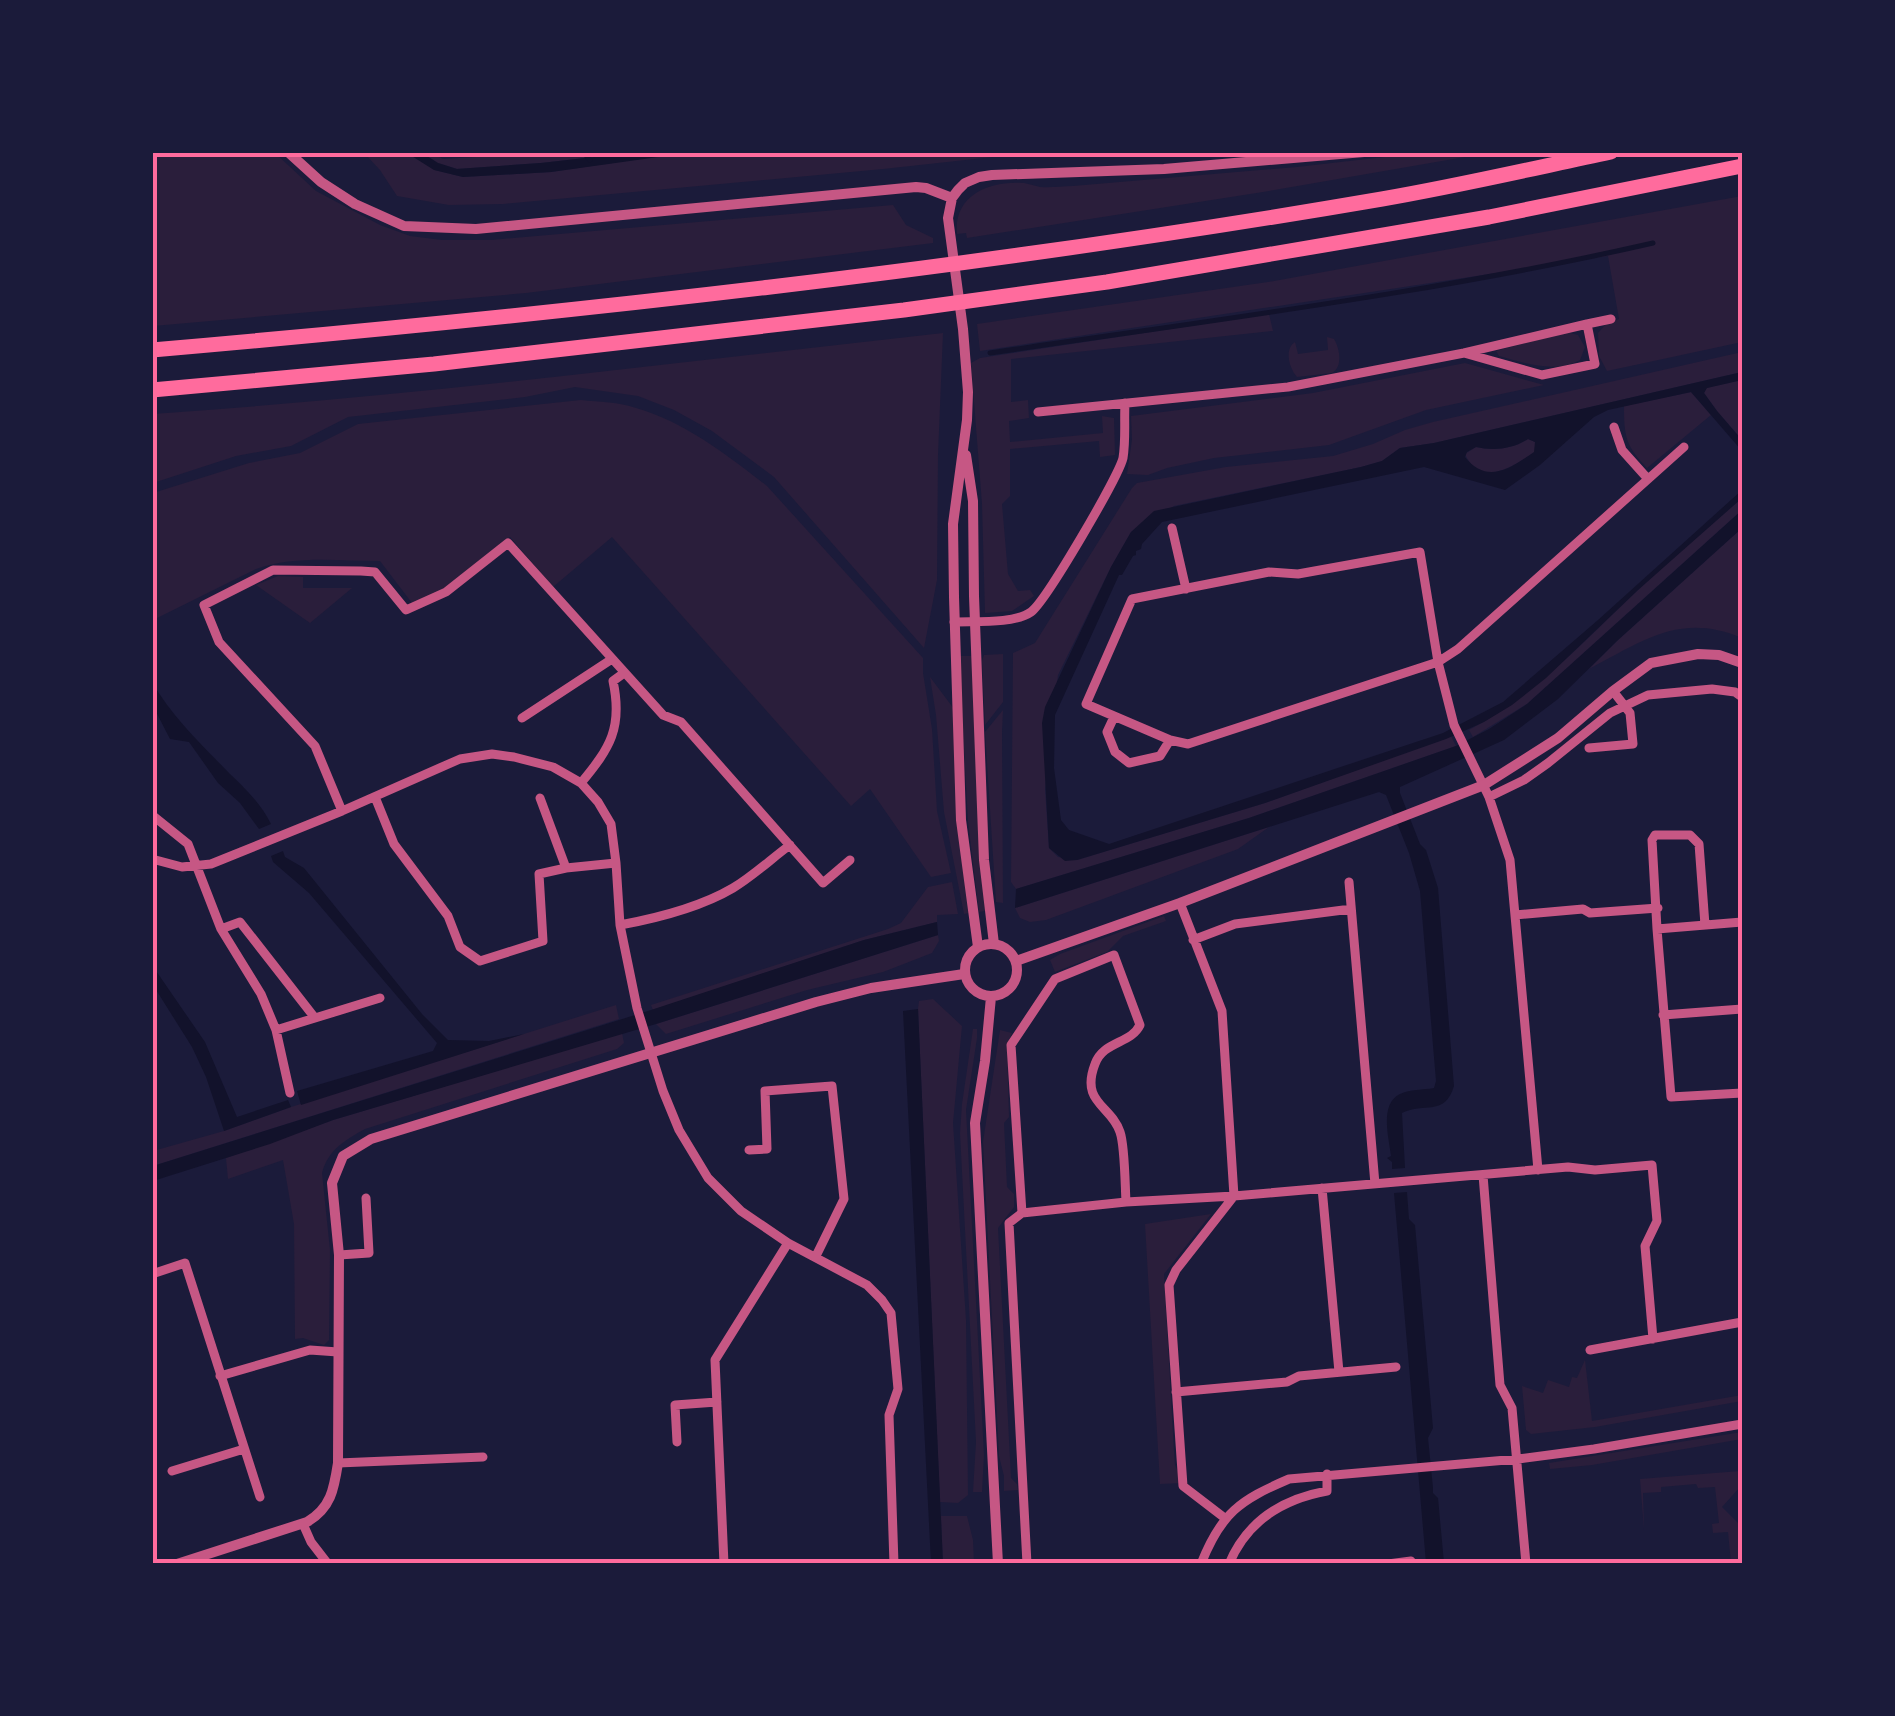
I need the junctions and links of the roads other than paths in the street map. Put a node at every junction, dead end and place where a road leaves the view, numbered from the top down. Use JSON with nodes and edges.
{"nodes":[{"id":1,"x":288,"y":152,"type":"edge"},
{"id":2,"x":1364,"y":152,"type":"edge"},
{"id":3,"x":1611,"y":152,"type":"edge"},
{"id":4,"x":1742,"y":166,"type":"edge"},
{"id":5,"x":952,"y":198,"type":"junction"},
{"id":6,"x":1611,"y":319,"type":"dead end"},
{"id":7,"x":1587,"y":324,"type":"junction"},
{"id":8,"x":152,"y":350,"type":"edge"},
{"id":9,"x":1464,"y":353,"type":"junction"},
{"id":10,"x":152,"y":390,"type":"edge"},
{"id":11,"x":1125,"y":403,"type":"junction"},
{"id":12,"x":1038,"y":412,"type":"dead end"},
{"id":13,"x":1614,"y":427,"type":"dead end"},
{"id":14,"x":964,"y":445,"type":"junction"},
{"id":15,"x":1684,"y":448,"type":"dead end"},
{"id":16,"x":1648,"y":479,"type":"junction"},
{"id":17,"x":1172,"y":528,"type":"dead end"},
{"id":18,"x":1186,"y":589,"type":"junction"},
{"id":19,"x":954,"y":622,"type":"junction"},
{"id":20,"x":976,"y":622,"type":"junction"},
{"id":21,"x":612,"y":658,"type":"junction"},
{"id":22,"x":1438,"y":662,"type":"junction"},
{"id":23,"x":1742,"y":663,"type":"edge"},
{"id":24,"x":624,"y":674,"type":"junction"},
{"id":25,"x":1612,"y":691,"type":"junction"},
{"id":26,"x":1742,"y":698,"type":"edge"},
{"id":27,"x":1625,"y":706,"type":"junction"},
{"id":28,"x":1114,"y":717,"type":"junction"},
{"id":29,"x":522,"y":718,"type":"dead end"},
{"id":30,"x":1170,"y":740,"type":"junction"},
{"id":31,"x":1590,"y":748,"type":"dead end"},
{"id":32,"x":581,"y":783,"type":"junction"},
{"id":33,"x":1484,"y":786,"type":"junction"},
{"id":34,"x":374,"y":797,"type":"junction"},
{"id":35,"x":1490,"y":797,"type":"junction"},
{"id":36,"x":540,"y":798,"type":"dead end"},
{"id":37,"x":342,"y":811,"type":"junction"},
{"id":38,"x":152,"y":815,"type":"edge"},
{"id":39,"x":790,"y":845,"type":"junction"},
{"id":40,"x":152,"y":859,"type":"edge"},
{"id":41,"x":850,"y":860,"type":"dead end"},
{"id":42,"x":616,"y":863,"type":"junction"},
{"id":43,"x":198,"y":866,"type":"junction"},
{"id":44,"x":566,"y":868,"type":"junction"},
{"id":45,"x":1349,"y":882,"type":"dead end"},
{"id":46,"x":1180,"y":903,"type":"junction"},
{"id":47,"x":1658,"y":908,"type":"junction"},
{"id":48,"x":1352,"y":909,"type":"junction"},
{"id":49,"x":1515,"y":915,"type":"junction"},
{"id":50,"x":1742,"y":922,"type":"edge"},
{"id":51,"x":620,"y":925,"type":"junction"},
{"id":52,"x":1706,"y":925,"type":"junction"},
{"id":53,"x":221,"y":929,"type":"junction"},
{"id":54,"x":1657,"y":929,"type":"junction"},
{"id":55,"x":1194,"y":940,"type":"junction"},
{"id":56,"x":994,"y":944,"type":"junction"},
{"id":57,"x":978,"y":947,"type":"junction"},
{"id":58,"x":1016,"y":961,"type":"junction"},
{"id":59,"x":964,"y":974,"type":"junction"},
{"id":60,"x":991,"y":997,"type":"junction"},
{"id":61,"x":380,"y":998,"type":"dead end"},
{"id":62,"x":1742,"y":1009,"type":"edge"},
{"id":63,"x":1663,"y":1015,"type":"junction"},
{"id":64,"x":315,"y":1018,"type":"junction"},
{"id":65,"x":276,"y":1030,"type":"junction"},
{"id":66,"x":651,"y":1054,"type":"junction"},
{"id":67,"x":290,"y":1093,"type":"dead end"},
{"id":68,"x":1742,"y":1093,"type":"edge"},
{"id":69,"x":750,"y":1150,"type":"dead end"},
{"id":70,"x":1538,"y":1170,"type":"junction"},
{"id":71,"x":1483,"y":1175,"type":"junction"},
{"id":72,"x":1375,"y":1184,"type":"junction"},
{"id":73,"x":1322,"y":1188,"type":"junction"},
{"id":74,"x":1234,"y":1196,"type":"junction"},
{"id":75,"x":366,"y":1198,"type":"dead end"},
{"id":76,"x":1126,"y":1202,"type":"junction"},
{"id":77,"x":1022,"y":1212,"type":"junction"},
{"id":78,"x":788,"y":1244,"type":"junction"},
{"id":79,"x":340,"y":1254,"type":"junction"},
{"id":80,"x":816,"y":1256,"type":"junction"},
{"id":81,"x":152,"y":1274,"type":"edge"},
{"id":82,"x":1742,"y":1322,"type":"edge"},
{"id":83,"x":1653,"y":1339,"type":"junction"},
{"id":84,"x":1590,"y":1350,"type":"dead end"},
{"id":85,"x":338,"y":1352,"type":"junction"},
{"id":86,"x":1396,"y":1366,"type":"dead end"},
{"id":87,"x":1339,"y":1372,"type":"junction"},
{"id":88,"x":220,"y":1376,"type":"junction"},
{"id":89,"x":1176,"y":1392,"type":"junction"},
{"id":90,"x":717,"y":1402,"type":"junction"},
{"id":91,"x":1742,"y":1424,"type":"edge"},
{"id":92,"x":677,"y":1442,"type":"dead end"},
{"id":93,"x":244,"y":1449,"type":"junction"},
{"id":94,"x":483,"y":1457,"type":"dead end"},
{"id":95,"x":1518,"y":1458,"type":"junction"},
{"id":96,"x":338,"y":1464,"type":"junction"},
{"id":97,"x":172,"y":1471,"type":"dead end"},
{"id":98,"x":1327,"y":1474,"type":"junction"},
{"id":99,"x":260,"y":1497,"type":"dead end"},
{"id":100,"x":1226,"y":1519,"type":"junction"},
{"id":101,"x":303,"y":1524,"type":"junction"},
{"id":102,"x":1411,"y":1561,"type":"dead end"},
{"id":103,"x":177,"y":1564,"type":"edge"},
{"id":104,"x":328,"y":1564,"type":"edge"},
{"id":105,"x":724,"y":1564,"type":"edge"},
{"id":106,"x":894,"y":1564,"type":"edge"},
{"id":107,"x":998,"y":1564,"type":"edge"},
{"id":108,"x":1027,"y":1564,"type":"edge"},
{"id":109,"x":1202,"y":1564,"type":"edge"},
{"id":110,"x":1228,"y":1564,"type":"edge"},
{"id":111,"x":1388,"y":1564,"type":"edge"},
{"id":112,"x":1526,"y":1564,"type":"edge"}],
"edges":[{"from":1,"to":5,"type":"street"},
{"from":2,"to":5,"type":"street"},
{"from":3,"to":8,"type":"highway"},
{"from":4,"to":10,"type":"highway"},
{"from":5,"to":14,"type":"street"},
{"from":6,"to":7,"type":"street"},
{"from":7,"to":9,"type":"street"},
{"from":7,"to":9,"type":"street"},
{"from":9,"to":11,"type":"street"},
{"from":11,"to":12,"type":"street"},
{"from":11,"to":20,"type":"street"},
{"from":13,"to":16,"type":"street"},
{"from":14,"to":19,"type":"street"},
{"from":14,"to":20,"type":"street"},
{"from":15,"to":16,"type":"street"},
{"from":16,"to":22,"type":"street"},
{"from":17,"to":18,"type":"street"},
{"from":18,"to":22,"type":"street"},
{"from":18,"to":28,"type":"street"},
{"from":19,"to":20,"type":"street"},
{"from":19,"to":57,"type":"street"},
{"from":20,"to":56,"type":"street"},
{"from":21,"to":24,"type":"street"},
{"from":21,"to":29,"type":"street"},
{"from":21,"to":37,"type":"street"},
{"from":22,"to":30,"type":"street"},
{"from":22,"to":33,"type":"street"},
{"from":23,"to":25,"type":"street"},
{"from":24,"to":32,"type":"street"},
{"from":24,"to":39,"type":"street"},
{"from":25,"to":27,"type":"street"},
{"from":25,"to":33,"type":"street"},
{"from":26,"to":27,"type":"street"},
{"from":27,"to":31,"type":"street"},
{"from":27,"to":35,"type":"street"},
{"from":28,"to":30,"type":"street"},
{"from":28,"to":30,"type":"street"},
{"from":32,"to":34,"type":"street"},
{"from":32,"to":42,"type":"street"},
{"from":33,"to":35,"type":"street"},
{"from":33,"to":46,"type":"street"},
{"from":34,"to":37,"type":"street"},
{"from":34,"to":44,"type":"street"},
{"from":35,"to":49,"type":"street"},
{"from":36,"to":44,"type":"street"},
{"from":37,"to":43,"type":"street"},
{"from":38,"to":43,"type":"street"},
{"from":39,"to":41,"type":"street"},
{"from":39,"to":51,"type":"street"},
{"from":40,"to":43,"type":"street"},
{"from":42,"to":44,"type":"street"},
{"from":42,"to":51,"type":"street"},
{"from":43,"to":53,"type":"street"},
{"from":45,"to":48,"type":"street"},
{"from":46,"to":55,"type":"street"},
{"from":46,"to":58,"type":"street"},
{"from":47,"to":49,"type":"street"},
{"from":47,"to":52,"type":"street"},
{"from":47,"to":54,"type":"street"},
{"from":48,"to":55,"type":"street"},
{"from":48,"to":72,"type":"street"},
{"from":49,"to":70,"type":"street"},
{"from":50,"to":52,"type":"street"},
{"from":51,"to":66,"type":"street"},
{"from":52,"to":54,"type":"street"},
{"from":53,"to":64,"type":"street"},
{"from":53,"to":65,"type":"street"},
{"from":54,"to":63,"type":"street"},
{"from":55,"to":74,"type":"street"},
{"from":56,"to":57,"type":"street"},
{"from":56,"to":58,"type":"street"},
{"from":57,"to":59,"type":"street"},
{"from":58,"to":60,"type":"street"},
{"from":59,"to":60,"type":"street"},
{"from":59,"to":66,"type":"street"},
{"from":60,"to":107,"type":"street"},
{"from":61,"to":64,"type":"street"},
{"from":62,"to":63,"type":"street"},
{"from":63,"to":68,"type":"street"},
{"from":64,"to":65,"type":"street"},
{"from":65,"to":67,"type":"street"},
{"from":66,"to":78,"type":"street"},
{"from":66,"to":79,"type":"street"},
{"from":69,"to":80,"type":"street"},
{"from":70,"to":71,"type":"street"},
{"from":70,"to":83,"type":"street"},
{"from":71,"to":72,"type":"street"},
{"from":71,"to":95,"type":"street"},
{"from":72,"to":73,"type":"street"},
{"from":73,"to":74,"type":"street"},
{"from":73,"to":87,"type":"street"},
{"from":74,"to":76,"type":"street"},
{"from":74,"to":89,"type":"street"},
{"from":75,"to":79,"type":"street"},
{"from":76,"to":77,"type":"street"},
{"from":76,"to":77,"type":"street"},
{"from":77,"to":108,"type":"street"},
{"from":78,"to":80,"type":"street"},
{"from":78,"to":90,"type":"street"},
{"from":79,"to":85,"type":"street"},
{"from":80,"to":106,"type":"street"},
{"from":81,"to":88,"type":"street"},
{"from":82,"to":83,"type":"street"},
{"from":83,"to":84,"type":"street"},
{"from":85,"to":88,"type":"street"},
{"from":85,"to":96,"type":"street"},
{"from":86,"to":87,"type":"street"},
{"from":87,"to":89,"type":"street"},
{"from":88,"to":93,"type":"street"},
{"from":89,"to":100,"type":"street"},
{"from":90,"to":92,"type":"street"},
{"from":90,"to":105,"type":"street"},
{"from":91,"to":95,"type":"street"},
{"from":93,"to":97,"type":"street"},
{"from":93,"to":99,"type":"street"},
{"from":94,"to":96,"type":"street"},
{"from":95,"to":98,"type":"street"},
{"from":95,"to":112,"type":"street"},
{"from":96,"to":101,"type":"street"},
{"from":98,"to":100,"type":"street"},
{"from":98,"to":110,"type":"street"},
{"from":100,"to":109,"type":"street"},
{"from":101,"to":103,"type":"street"},
{"from":101,"to":104,"type":"street"},
{"from":102,"to":111,"type":"street"}]}
